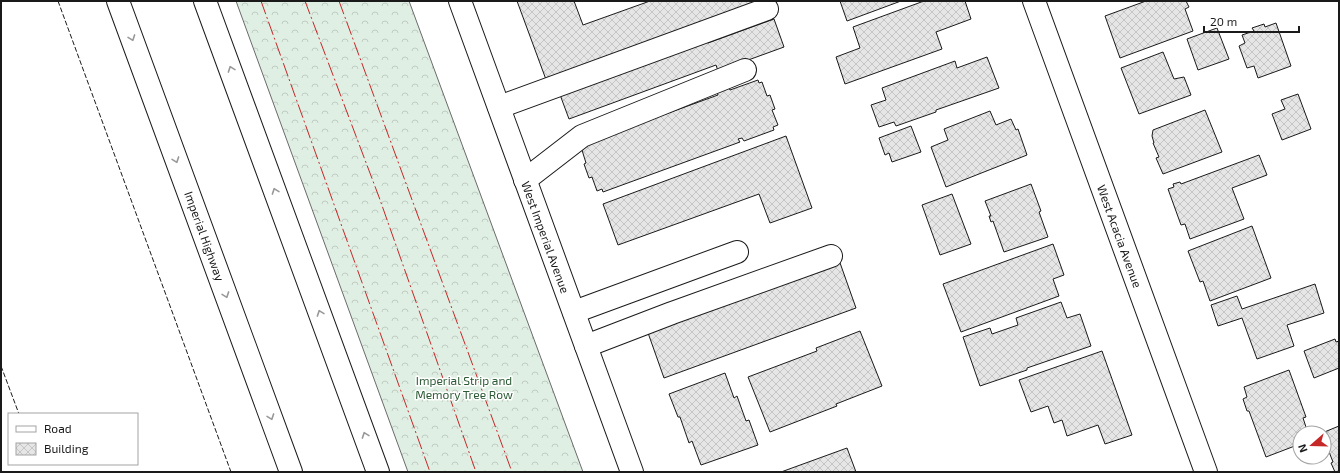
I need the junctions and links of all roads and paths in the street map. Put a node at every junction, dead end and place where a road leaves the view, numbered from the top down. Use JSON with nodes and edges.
{"nodes":[{"id":1,"x":118,"y":1,"type":"edge"},
{"id":2,"x":205,"y":1,"type":"edge"},
{"id":3,"x":460,"y":1,"type":"edge"},
{"id":4,"x":1034,"y":1,"type":"edge"},
{"id":5,"x":767,"y":9,"type":"dead end"},
{"id":6,"x":746,"y":70,"type":"dead end"},
{"id":7,"x":499,"y":107,"type":"junction"},
{"id":8,"x":525,"y":180,"type":"junction"},
{"id":9,"x":737,"y":252,"type":"dead end"},
{"id":10,"x":831,"y":256,"type":"dead end"},
{"id":11,"x":574,"y":312,"type":"junction"},
{"id":12,"x":586,"y":346,"type":"junction"},
{"id":13,"x":291,"y":472,"type":"edge"},
{"id":14,"x":378,"y":472,"type":"edge"},
{"id":15,"x":632,"y":472,"type":"edge"},
{"id":16,"x":1206,"y":472,"type":"edge"}],
"edges":[{"from":1,"to":13,"type":"street","name":"Imperial Highway","one_way":true},
{"from":14,"to":2,"type":"street","one_way":true},
{"from":3,"to":7,"type":"street","name":"West Imperial Avenue"},
{"from":4,"to":16,"type":"street","name":"West Acacia Avenue"},
{"from":5,"to":7,"type":"street"},
{"from":6,"to":8,"type":"street"},
{"from":7,"to":8,"type":"street","name":"West Imperial Avenue"},
{"from":8,"to":11,"type":"street","name":"West Imperial Avenue"},
{"from":9,"to":11,"type":"street"},
{"from":10,"to":12,"type":"street"},
{"from":11,"to":12,"type":"street","name":"West Imperial Avenue"},
{"from":12,"to":15,"type":"street","name":"West Imperial Avenue"}]}
